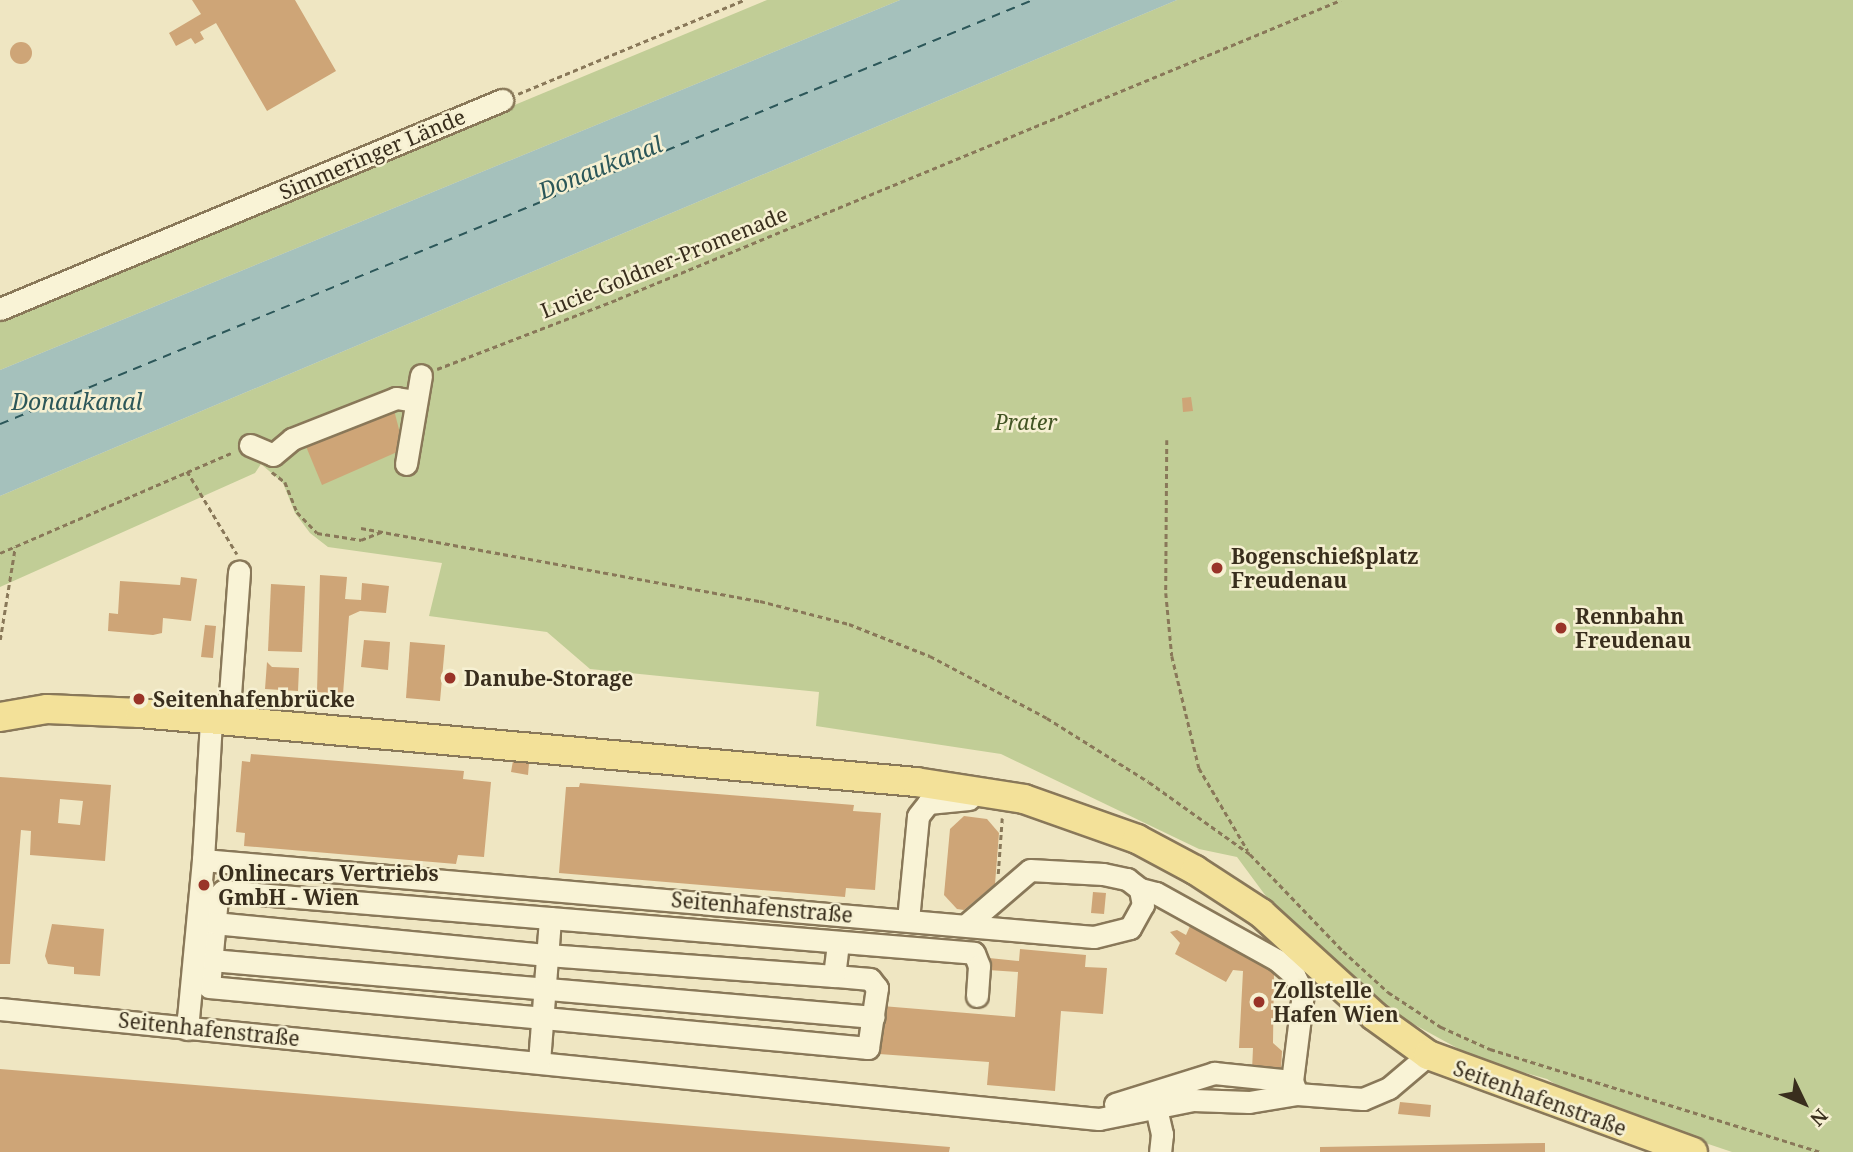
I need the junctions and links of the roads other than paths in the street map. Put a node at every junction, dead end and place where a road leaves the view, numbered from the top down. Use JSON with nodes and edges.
{"nodes":[{"id":1,"x":502,"y":100,"type":"road end"},
{"id":2,"x":0,"y":309,"type":"edge"},
{"id":3,"x":421,"y":375,"type":"road end"},
{"id":4,"x":415,"y":401,"type":"junction"},
{"id":5,"x":250,"y":445,"type":"road end"},
{"id":6,"x":406,"y":464,"type":"dead end"},
{"id":7,"x":239,"y":571,"type":"road end"},
{"id":8,"x":5,"y":716,"type":"edge"},
{"id":9,"x":220,"y":722,"type":"junction"},
{"id":10,"x":1049,"y":806,"type":"junction"},
{"id":11,"x":203,"y":860,"type":"junction"},
{"id":12,"x":1140,"y":889,"type":"junction"},
{"id":13,"x":550,"y":918,"type":"junction"},
{"id":14,"x":908,"y":920,"type":"junction"},
{"id":15,"x":214,"y":923,"type":"junction"},
{"id":16,"x":966,"y":925,"type":"junction"},
{"id":17,"x":838,"y":942,"type":"junction"},
{"id":18,"x":547,"y":955,"type":"junction"},
{"id":19,"x":211,"y":960,"type":"junction"},
{"id":20,"x":834,"y":976,"type":"junction"},
{"id":21,"x":544,"y":989,"type":"junction"},
{"id":22,"x":977,"y":996,"type":"dead end"},
{"id":23,"x":0,"y":1009,"type":"edge"},
{"id":24,"x":874,"y":1017,"type":"junction"},
{"id":25,"x":541,"y":1020,"type":"junction"},
{"id":26,"x":187,"y":1029,"type":"junction"},
{"id":27,"x":1428,"y":1055,"type":"junction"},
{"id":28,"x":539,"y":1062,"type":"junction"},
{"id":29,"x":1294,"y":1087,"type":"junction"},
{"id":30,"x":1156,"y":1108,"type":"junction"},
{"id":31,"x":1087,"y":1115,"type":"junction"},
{"id":32,"x":1160,"y":1152,"type":"edge"},
{"id":33,"x":1693,"y":1152,"type":"edge"}],
"edges":[{"from":1,"to":2,"type":"street","name":"Simmeringer Lände"},
{"from":3,"to":4,"type":"street"},
{"from":4,"to":5,"type":"street"},
{"from":4,"to":6,"type":"street"},
{"from":7,"to":9,"type":"street"},
{"from":8,"to":9,"type":"main road","name":"Seitenhafenstraße"},
{"from":9,"to":10,"type":"main road","name":"Seitenhafenstraße"},
{"from":9,"to":11,"type":"street"},
{"from":10,"to":14,"type":"street"},
{"from":10,"to":27,"type":"main road","name":"Seitenhafenstraße"},
{"from":11,"to":14,"type":"street","name":"Seitenhafenstraße"},
{"from":11,"to":26,"type":"street"},
{"from":12,"to":16,"type":"street"},
{"from":12,"to":16,"type":"street","name":"Seitenhafenstraße"},
{"from":12,"to":29,"type":"street"},
{"from":13,"to":15,"type":"street"},
{"from":13,"to":17,"type":"street"},
{"from":13,"to":18,"type":"street"},
{"from":14,"to":16,"type":"street","name":"Seitenhafenstraße"},
{"from":15,"to":18,"type":"street"},
{"from":15,"to":19,"type":"street"},
{"from":17,"to":20,"type":"street"},
{"from":17,"to":22,"type":"street"},
{"from":18,"to":20,"type":"street"},
{"from":18,"to":21,"type":"street"},
{"from":19,"to":21,"type":"street"},
{"from":19,"to":25,"type":"street"},
{"from":20,"to":24,"type":"street"},
{"from":21,"to":24,"type":"street"},
{"from":21,"to":25,"type":"street"},
{"from":23,"to":26,"type":"street","name":"Seitenhafenstraße"},
{"from":24,"to":25,"type":"street"},
{"from":25,"to":28,"type":"street"},
{"from":26,"to":28,"type":"street","name":"Seitenhafenstraße"},
{"from":27,"to":29,"type":"street","name":"Seitenhafenstraße"},
{"from":27,"to":33,"type":"main road","name":"Seitenhafenstraße"},
{"from":28,"to":31,"type":"street","name":"Seitenhafenstraße"},
{"from":29,"to":30,"type":"street","name":"Seitenhafenstraße"},
{"from":29,"to":31,"type":"street","name":"Seitenhafenstraße"},
{"from":30,"to":31,"type":"street","name":"Seitenhafenstraße"},
{"from":30,"to":32,"type":"street"}]}
